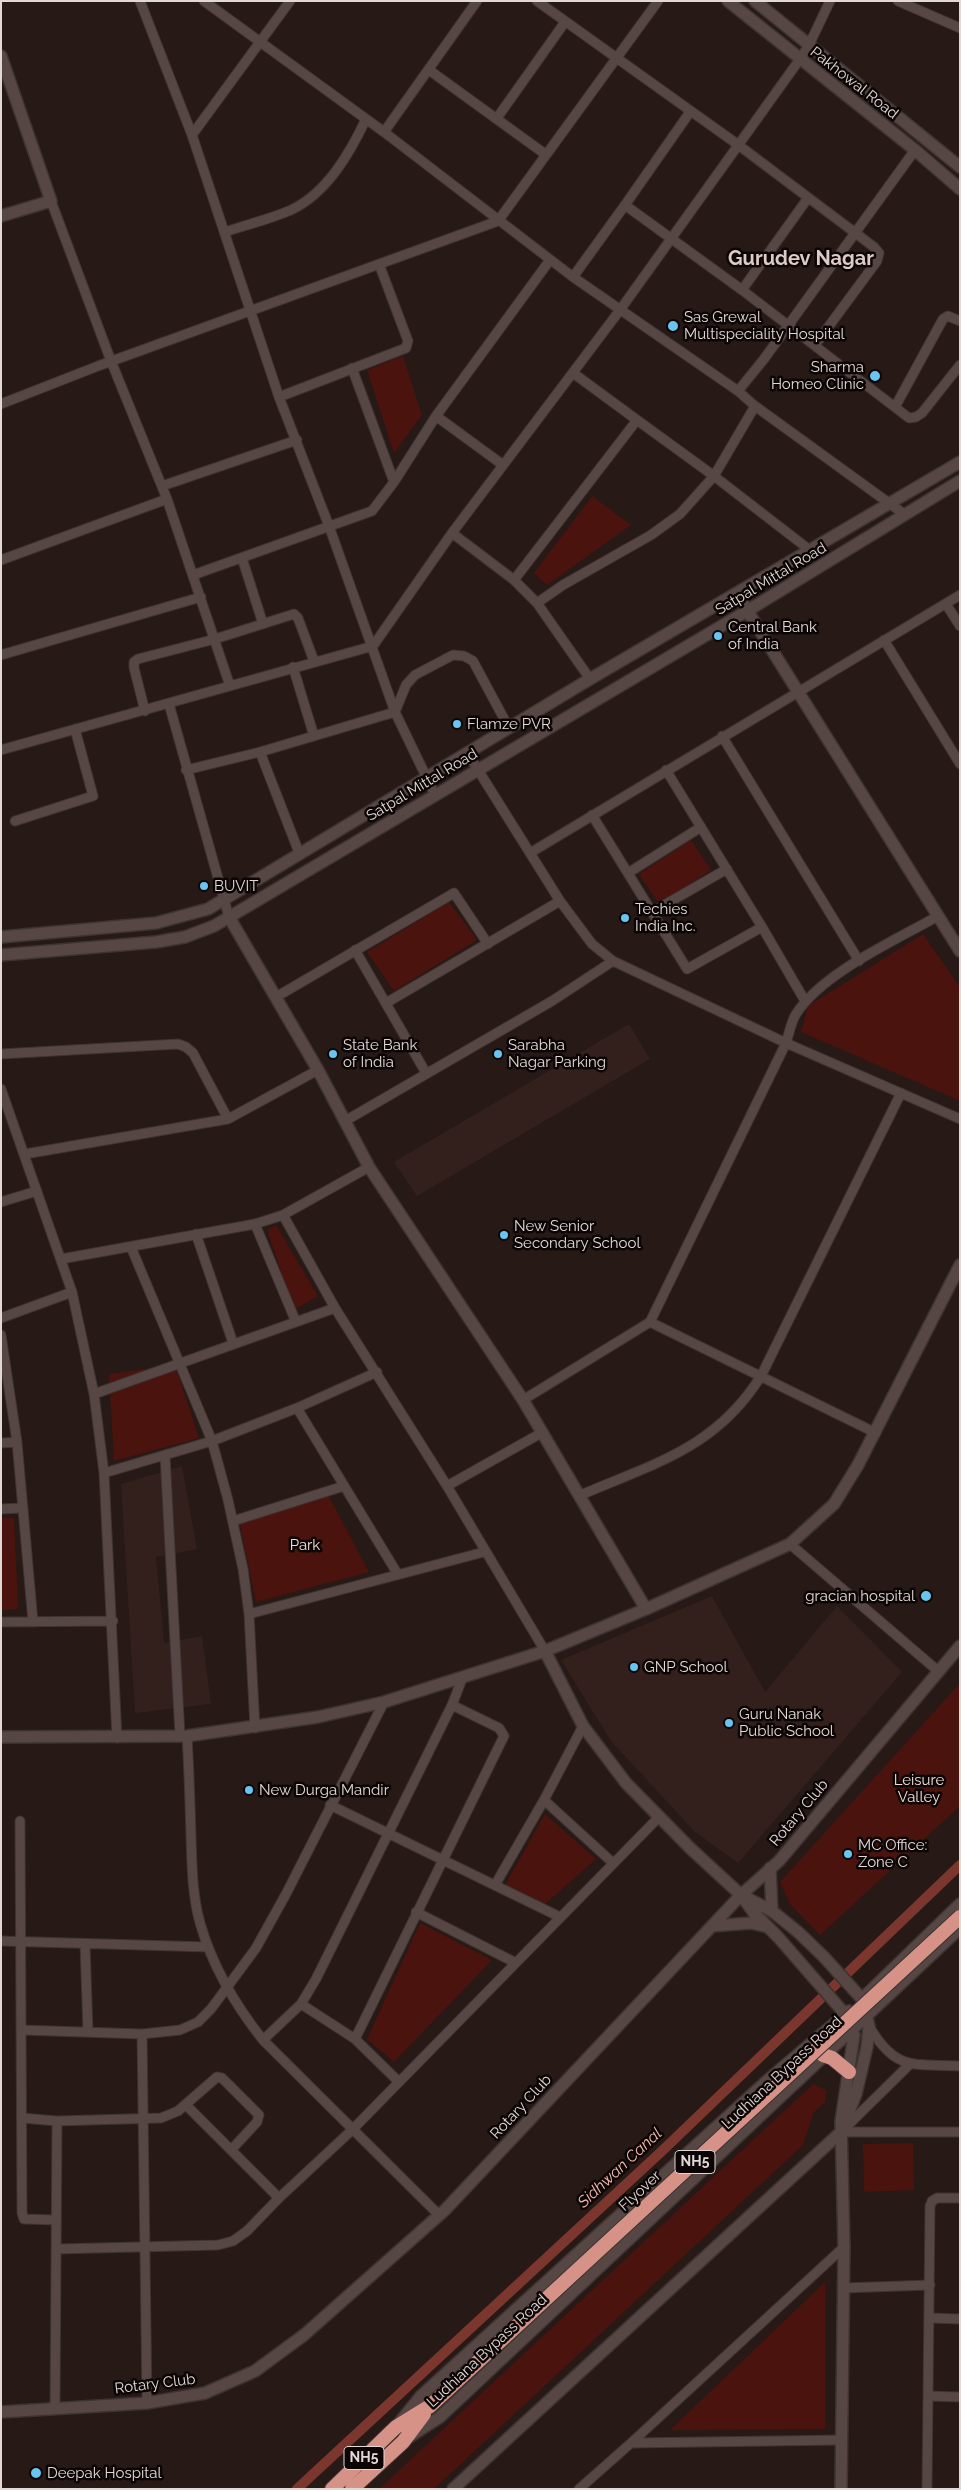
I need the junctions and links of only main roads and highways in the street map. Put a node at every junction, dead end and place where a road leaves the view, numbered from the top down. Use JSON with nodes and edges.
{"nodes":[{"id":1,"x":960,"y":1917,"type":"edge"},
{"id":2,"x":823,"y":2055,"type":"road end"},
{"id":3,"x":849,"y":2072,"type":"road end"},
{"id":4,"x":430,"y":2406,"type":"junction"},
{"id":5,"x":332,"y":2489,"type":"edge"},
{"id":6,"x":352,"y":2489,"type":"edge"}],
"edges":[{"from":1,"to":4,"type":"highway","name":"Flyover","number":"NH5","bridge":true},
{"from":2,"to":3,"type":"highway"},
{"from":4,"to":5,"type":"highway","name":"Flyover","number":"NH5"},
{"from":4,"to":6,"type":"highway","name":"Flyover","number":"NH5"}]}
